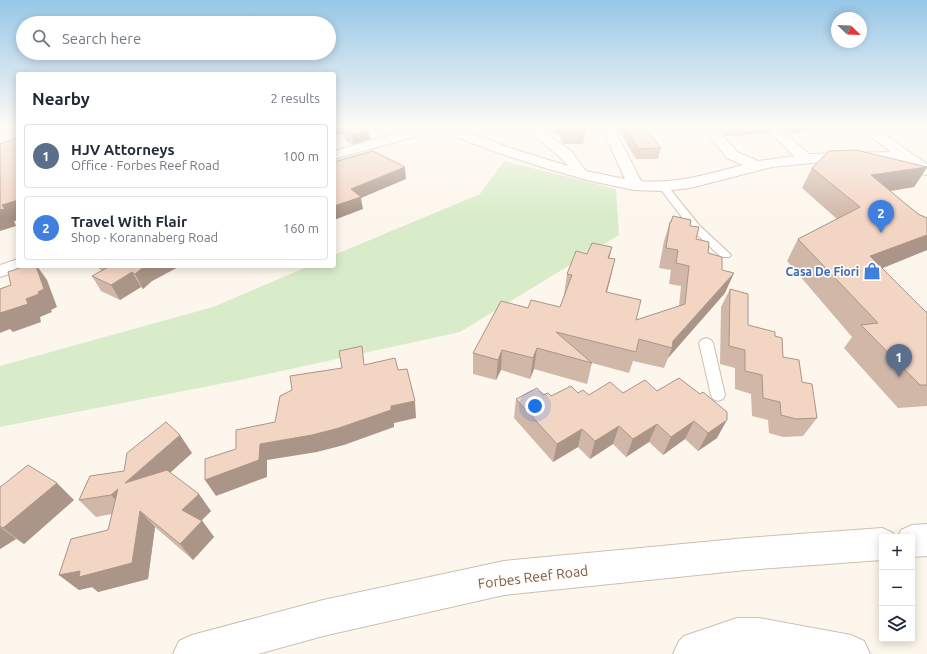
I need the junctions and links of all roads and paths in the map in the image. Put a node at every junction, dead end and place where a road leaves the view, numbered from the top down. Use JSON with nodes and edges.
{"nodes":[{"id":1,"x":905,"y":156,"type":"edge"},
{"id":2,"x":525,"y":157,"type":"edge"},
{"id":3,"x":567,"y":157,"type":"edge"},
{"id":4,"x":622,"y":157,"type":"edge"},
{"id":5,"x":735,"y":157,"type":"edge"},
{"id":6,"x":879,"y":157,"type":"edge"},
{"id":7,"x":806,"y":158,"type":"joint"},
{"id":8,"x":756,"y":166,"type":"junction"},
{"id":9,"x":927,"y":171,"type":"edge"},
{"id":10,"x":581,"y":174,"type":"junction"},
{"id":11,"x":634,"y":185,"type":"junction"},
{"id":12,"x":663,"y":186,"type":"junction"},
{"id":13,"x":725,"y":255,"type":"dead end"},
{"id":14,"x":16,"y":266,"type":"edge"},
{"id":15,"x":0,"y":271,"type":"edge"},
{"id":16,"x":706,"y":343,"type":"dead end"},
{"id":17,"x":718,"y":395,"type":"dead end"},
{"id":18,"x":927,"y":540,"type":"edge"},
{"id":19,"x":915,"y":541,"type":"edge"},
{"id":20,"x":879,"y":544,"type":"edge"},
{"id":21,"x":192,"y":654,"type":"edge"},
{"id":22,"x":692,"y":654,"type":"edge"},
{"id":23,"x":851,"y":654,"type":"edge"}],
"edges":[{"from":1,"to":9,"type":"street"},
{"from":2,"to":10,"type":"street"},
{"from":3,"to":10,"type":"street"},
{"from":4,"to":11,"type":"street"},
{"from":5,"to":8,"type":"street"},
{"from":6,"to":7,"type":"street"},
{"from":7,"to":8,"type":"street"},
{"from":8,"to":12,"type":"street"},
{"from":10,"to":11,"type":"street"},
{"from":11,"to":12,"type":"street"},
{"from":12,"to":13,"type":"lane"},
{"from":14,"to":15,"type":"street"},
{"from":16,"to":17,"type":"lane"},
{"from":18,"to":19,"type":"street"},
{"from":20,"to":21,"type":"street","name":"Forbes Reef Road"},
{"from":22,"to":23,"type":"street"}]}
